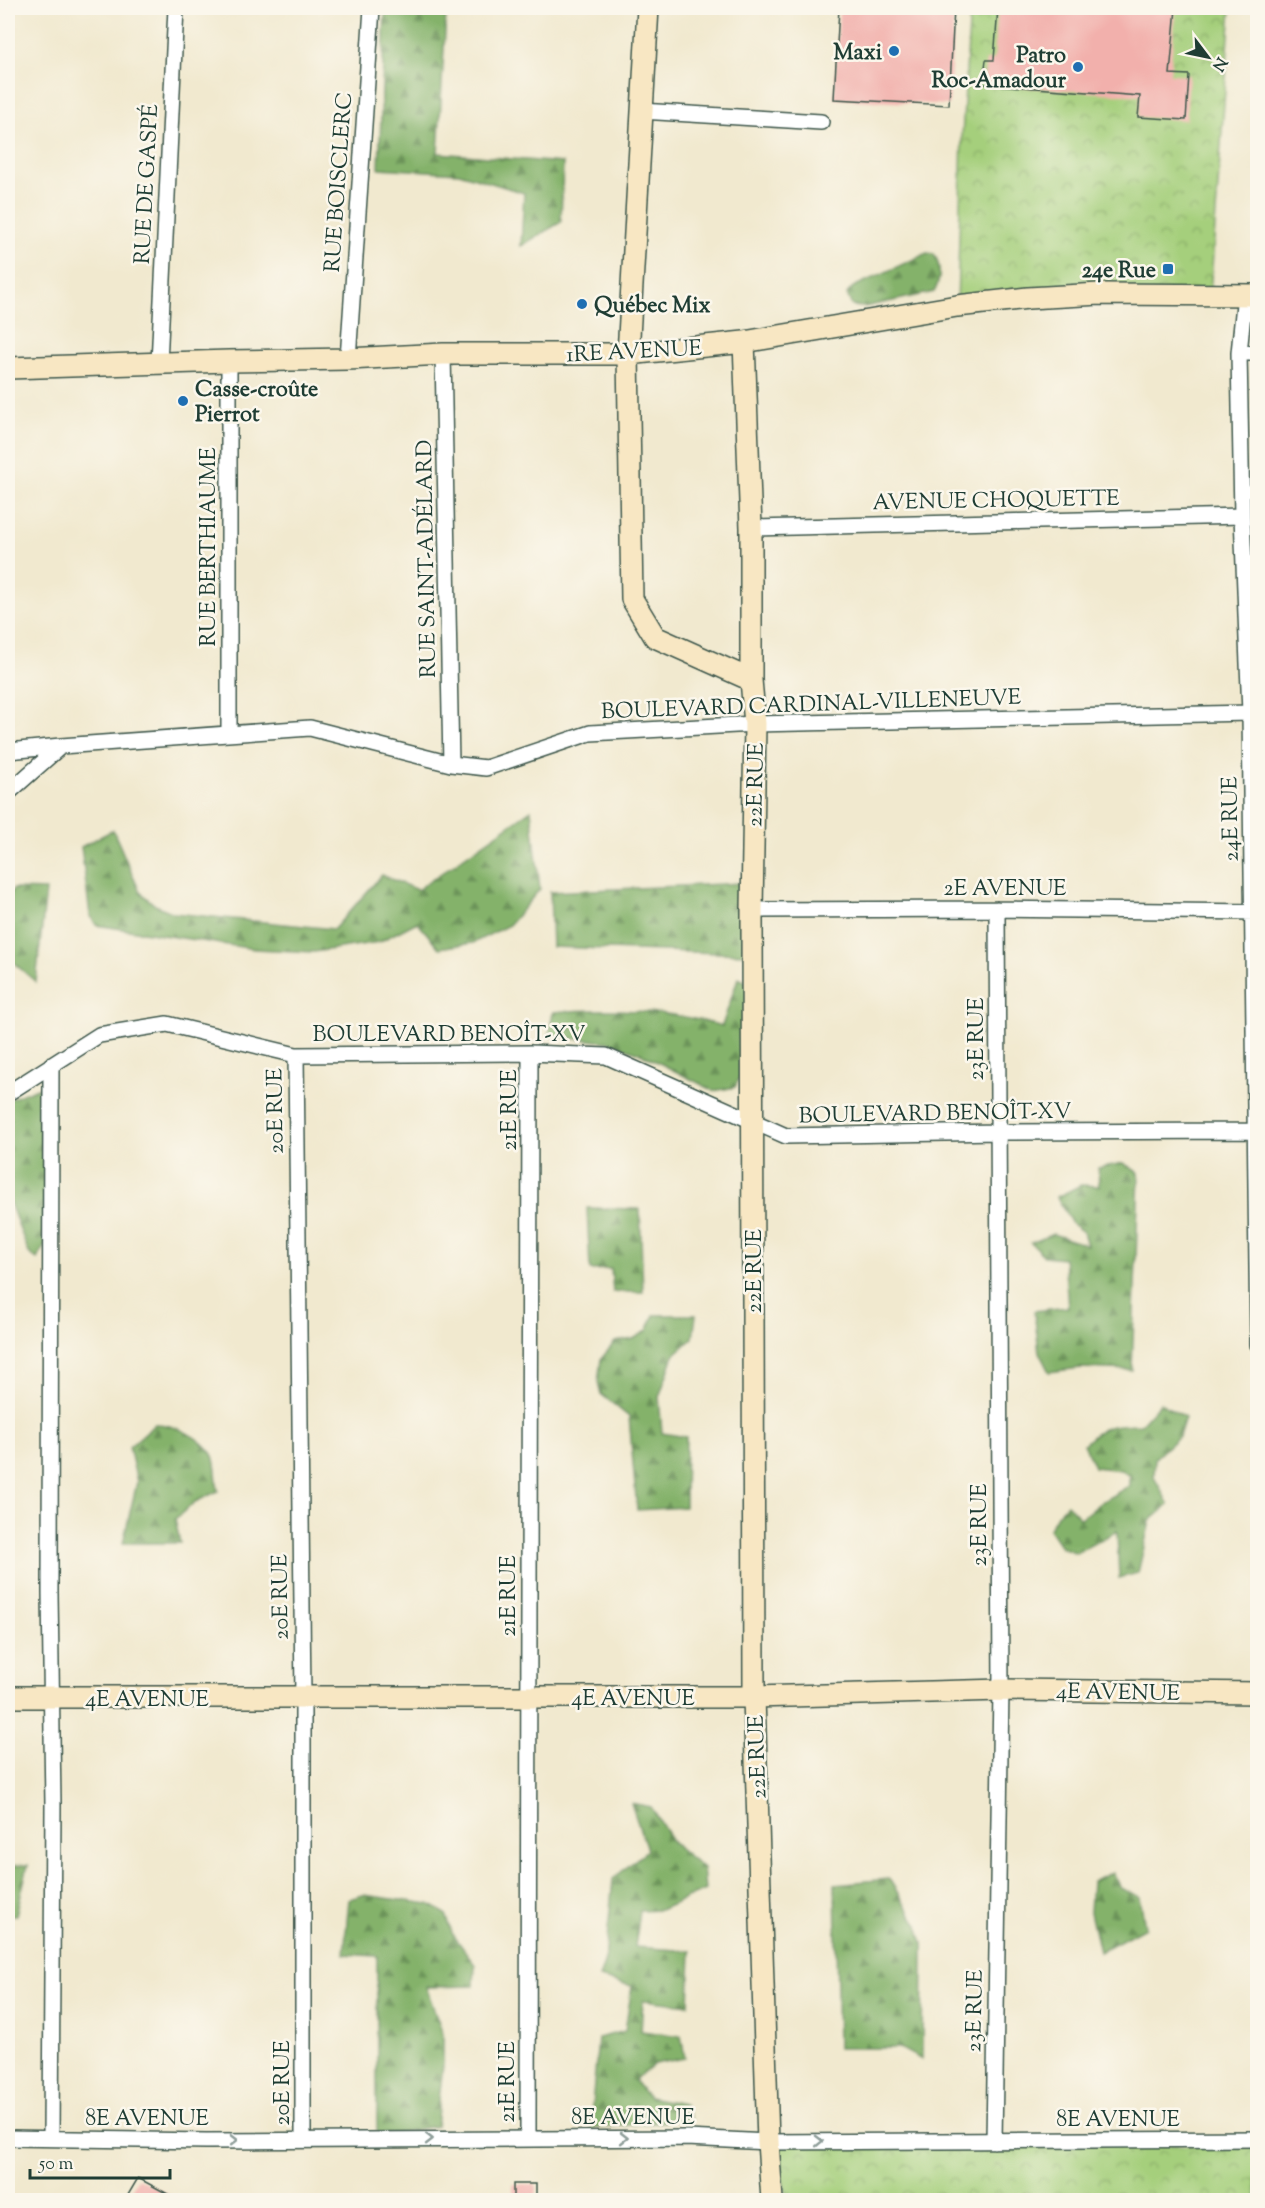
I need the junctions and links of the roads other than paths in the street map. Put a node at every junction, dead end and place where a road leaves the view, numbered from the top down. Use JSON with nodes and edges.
{"nodes":[{"id":1,"x":176,"y":8,"type":"edge"},
{"id":2,"x":372,"y":8,"type":"edge"},
{"id":3,"x":648,"y":8,"type":"edge"},
{"id":4,"x":641,"y":111,"type":"junction"},
{"id":5,"x":821,"y":122,"type":"dead end"},
{"id":6,"x":1251,"y":294,"type":"edge"},
{"id":7,"x":744,"y":342,"type":"junction"},
{"id":8,"x":1239,"y":352,"type":"junction"},
{"id":9,"x":1257,"y":353,"type":"edge"},
{"id":10,"x":443,"y":354,"type":"junction"},
{"id":11,"x":628,"y":354,"type":"junction"},
{"id":12,"x":348,"y":359,"type":"junction"},
{"id":13,"x":229,"y":361,"type":"junction"},
{"id":14,"x":159,"y":363,"type":"junction"},
{"id":15,"x":8,"y":368,"type":"edge"},
{"id":16,"x":1242,"y":516,"type":"junction"},
{"id":17,"x":751,"y":528,"type":"junction"},
{"id":18,"x":751,"y":680,"type":"junction"},
{"id":19,"x":1250,"y":713,"type":"junction"},
{"id":20,"x":755,"y":724,"type":"junction"},
{"id":21,"x":229,"y":734,"type":"junction"},
{"id":22,"x":61,"y":746,"type":"junction"},
{"id":23,"x":8,"y":751,"type":"edge"},
{"id":24,"x":451,"y":764,"type":"junction"},
{"id":25,"x":8,"y":793,"type":"edge"},
{"id":26,"x":997,"y":909,"type":"junction"},
{"id":27,"x":752,"y":910,"type":"junction"},
{"id":28,"x":1255,"y":912,"type":"edge"},
{"id":29,"x":530,"y":1053,"type":"junction"},
{"id":30,"x":296,"y":1055,"type":"junction"},
{"id":31,"x":51,"y":1065,"type":"junction"},
{"id":32,"x":8,"y":1093,"type":"edge"},
{"id":33,"x":753,"y":1120,"type":"junction"},
{"id":34,"x":1254,"y":1131,"type":"junction"},
{"id":35,"x":998,"y":1132,"type":"junction"},
{"id":36,"x":1257,"y":1345,"type":"edge"},
{"id":37,"x":1001,"y":1690,"type":"junction"},
{"id":38,"x":1257,"y":1693,"type":"edge"},
{"id":39,"x":8,"y":1697,"type":"edge"},
{"id":40,"x":50,"y":1697,"type":"junction"},
{"id":41,"x":754,"y":1697,"type":"junction"},
{"id":42,"x":303,"y":1698,"type":"junction"},
{"id":43,"x":529,"y":1698,"type":"junction"},
{"id":44,"x":8,"y":2138,"type":"edge"},
{"id":45,"x":528,"y":2138,"type":"junction"},
{"id":46,"x":51,"y":2139,"type":"junction"},
{"id":47,"x":303,"y":2139,"type":"junction"},
{"id":48,"x":1257,"y":2139,"type":"edge"},
{"id":49,"x":994,"y":2141,"type":"junction"},
{"id":50,"x":768,"y":2142,"type":"junction"},
{"id":51,"x":772,"y":2200,"type":"edge"}],
"edges":[{"from":1,"to":14,"type":"street","name":"RUE DE GASPÉ"},
{"from":2,"to":12,"type":"street","name":"RUE BOISCLERC"},
{"from":3,"to":4,"type":"street"},
{"from":4,"to":5,"type":"street"},
{"from":4,"to":11,"type":"street"},
{"from":6,"to":7,"type":"street","name":"1RE AVENUE"},
{"from":6,"to":8,"type":"street","name":"24E RUE"},
{"from":7,"to":11,"type":"street","name":"1RE AVENUE"},
{"from":7,"to":17,"type":"street","name":"22E RUE"},
{"from":8,"to":9,"type":"street"},
{"from":8,"to":16,"type":"street","name":"24E RUE"},
{"from":10,"to":11,"type":"street","name":"1RE AVENUE"},
{"from":10,"to":12,"type":"street","name":"1RE AVENUE"},
{"from":10,"to":24,"type":"street","name":"RUE SAINT-ADÉLARD"},
{"from":11,"to":18,"type":"street"},
{"from":12,"to":13,"type":"street","name":"1RE AVENUE"},
{"from":13,"to":14,"type":"street","name":"1RE AVENUE"},
{"from":13,"to":21,"type":"street","name":"RUE BERTHIAUME"},
{"from":14,"to":15,"type":"street","name":"1RE AVENUE"},
{"from":16,"to":17,"type":"street","name":"AVENUE CHOQUETTE"},
{"from":16,"to":19,"type":"street","name":"24E RUE"},
{"from":17,"to":18,"type":"street","name":"22E RUE"},
{"from":18,"to":20,"type":"street","name":"22E RUE"},
{"from":19,"to":20,"type":"street","name":"BOULEVARD CARDINAL-VILLENEUVE"},
{"from":19,"to":28,"type":"street","name":"24E RUE"},
{"from":20,"to":24,"type":"street","name":"BOULEVARD CARDINAL-VILLENEUVE"},
{"from":20,"to":27,"type":"street","name":"22E RUE"},
{"from":21,"to":22,"type":"street","name":"BOULEVARD CARDINAL-VILLENEUVE"},
{"from":21,"to":24,"type":"street","name":"BOULEVARD CARDINAL-VILLENEUVE"},
{"from":22,"to":23,"type":"street","name":"BOULEVARD CARDINAL-VILLENEUVE"},
{"from":22,"to":25,"type":"street"},
{"from":26,"to":27,"type":"street","name":"2E AVENUE"},
{"from":26,"to":28,"type":"street","name":"2E AVENUE"},
{"from":26,"to":35,"type":"street","name":"23E RUE"},
{"from":27,"to":33,"type":"street","name":"22E RUE"},
{"from":28,"to":34,"type":"street","name":"24E RUE"},
{"from":29,"to":30,"type":"street","name":"BOULEVARD BENOÎT-XV"},
{"from":29,"to":33,"type":"street","name":"BOULEVARD BENOÎT-XV"},
{"from":29,"to":43,"type":"street","name":"21E RUE"},
{"from":30,"to":31,"type":"street","name":"BOULEVARD BENOÎT-XV"},
{"from":30,"to":42,"type":"street","name":"20E RUE"},
{"from":31,"to":32,"type":"street","name":"BOULEVARD BENOÎT-XV"},
{"from":31,"to":40,"type":"street"},
{"from":33,"to":35,"type":"street","name":"BOULEVARD BENOÎT-XV"},
{"from":33,"to":41,"type":"street","name":"22E RUE"},
{"from":34,"to":35,"type":"street","name":"BOULEVARD BENOÎT-XV"},
{"from":34,"to":36,"type":"street","name":"24E RUE"},
{"from":35,"to":37,"type":"street","name":"23E RUE"},
{"from":37,"to":38,"type":"street","name":"4E AVENUE"},
{"from":37,"to":41,"type":"street","name":"4E AVENUE"},
{"from":37,"to":49,"type":"street","name":"23E RUE"},
{"from":39,"to":40,"type":"street","name":"4E AVENUE"},
{"from":40,"to":42,"type":"street","name":"4E AVENUE"},
{"from":40,"to":46,"type":"street"},
{"from":41,"to":43,"type":"street","name":"4E AVENUE"},
{"from":41,"to":50,"type":"street","name":"22E RUE"},
{"from":42,"to":43,"type":"street","name":"4E AVENUE"},
{"from":42,"to":47,"type":"street","name":"20E RUE"},
{"from":43,"to":45,"type":"street","name":"21E RUE"},
{"from":44,"to":46,"type":"street","name":"8E AVENUE"},
{"from":47,"to":45,"type":"street","name":"8E AVENUE","one_way":true},
{"from":45,"to":50,"type":"street","name":"8E AVENUE","one_way":true},
{"from":46,"to":47,"type":"street","name":"8E AVENUE","one_way":true},
{"from":48,"to":49,"type":"street","name":"8E AVENUE"},
{"from":50,"to":49,"type":"street","name":"8E AVENUE","one_way":true},
{"from":50,"to":51,"type":"street","name":"22E RUE"}]}
